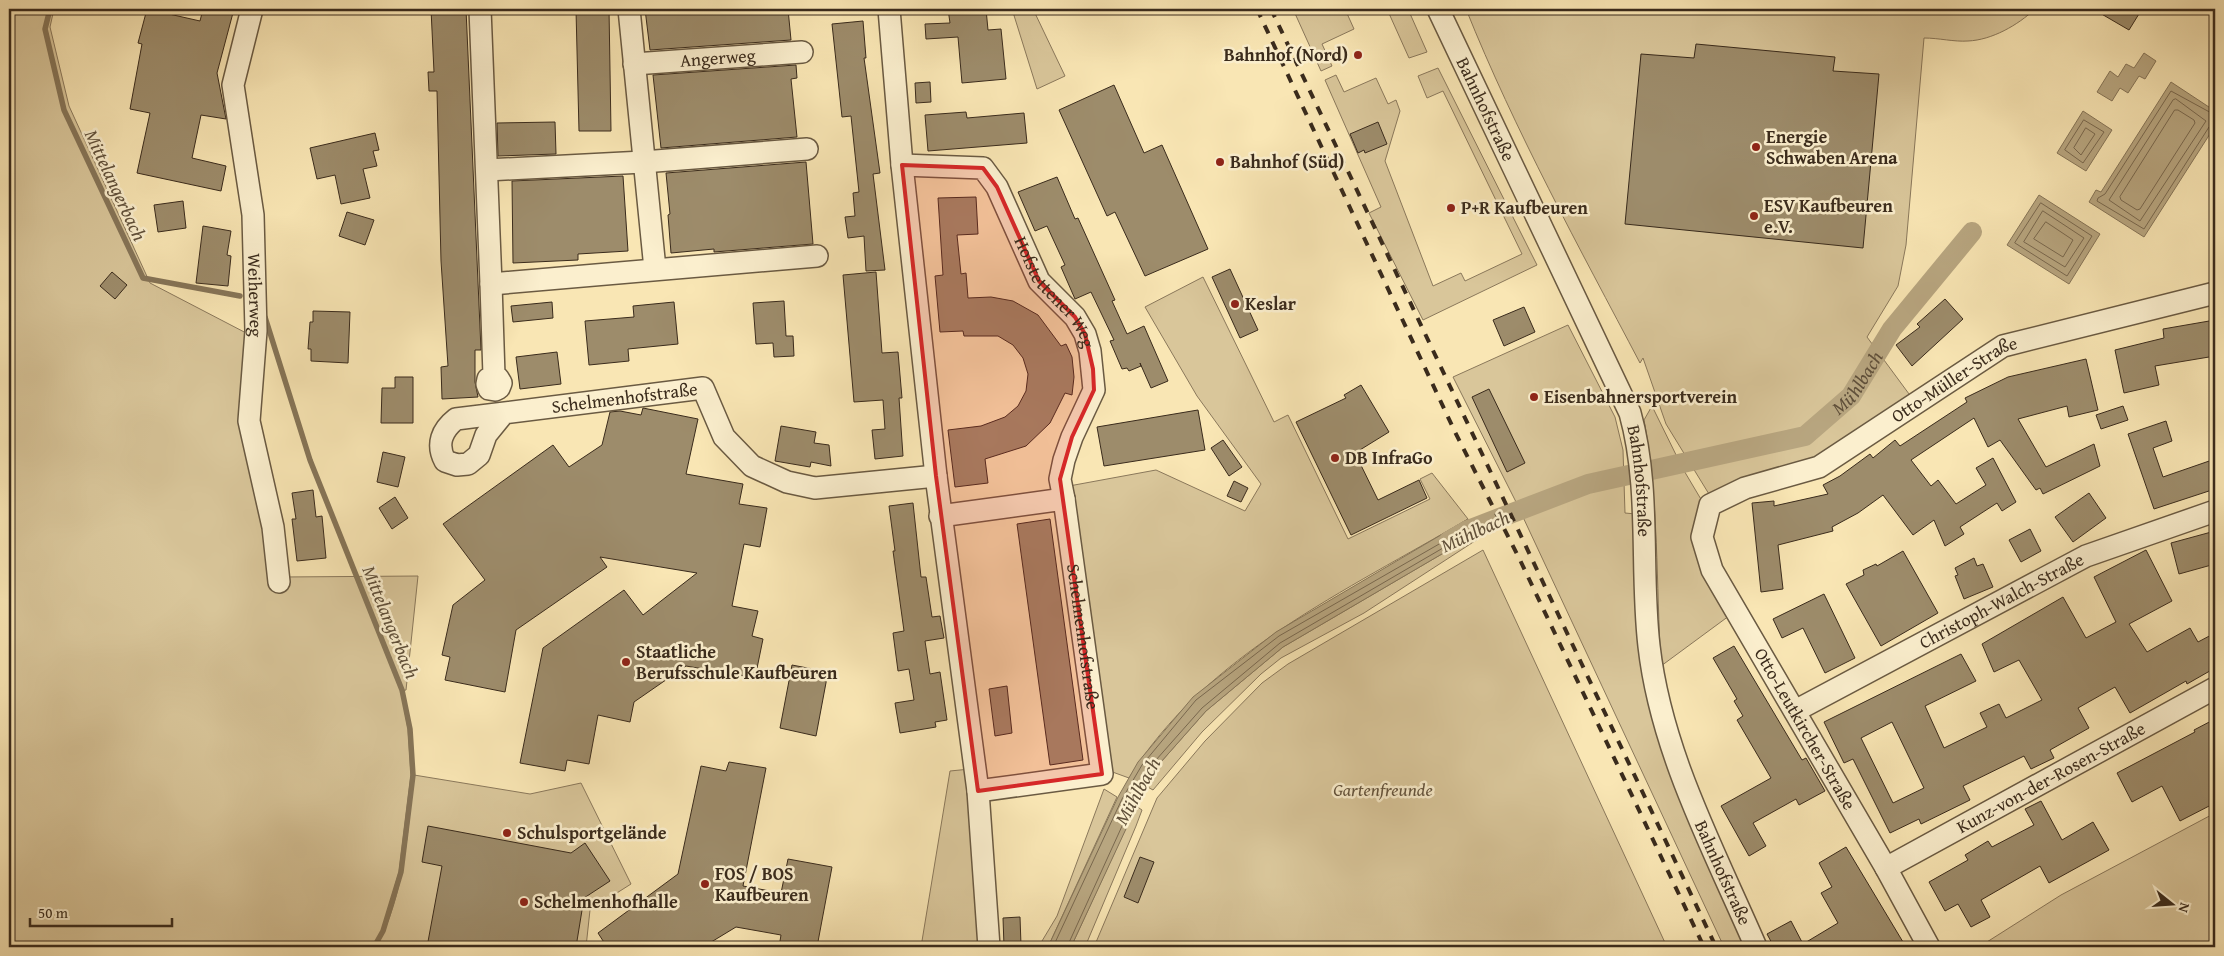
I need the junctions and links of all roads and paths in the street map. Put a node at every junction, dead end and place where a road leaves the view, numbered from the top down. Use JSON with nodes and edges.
{"nodes":[{"id":1,"x":252,"y":9,"type":"edge"},
{"id":2,"x":480,"y":9,"type":"edge"},
{"id":3,"x":629,"y":9,"type":"edge"},
{"id":4,"x":888,"y":9,"type":"edge"},
{"id":5,"x":1438,"y":9,"type":"edge"},
{"id":6,"x":802,"y":52,"type":"dead end"},
{"id":7,"x":634,"y":64,"type":"junction"},
{"id":8,"x":807,"y":149,"type":"dead end"},
{"id":9,"x":644,"y":162,"type":"junction"},
{"id":10,"x":902,"y":165,"type":"junction"},
{"id":11,"x":487,"y":170,"type":"junction"},
{"id":12,"x":817,"y":256,"type":"dead end"},
{"id":13,"x":655,"y":269,"type":"junction"},
{"id":14,"x":492,"y":284,"type":"junction"},
{"id":15,"x":2215,"y":293,"type":"edge"},
{"id":16,"x":494,"y":376,"type":"dead end"},
{"id":17,"x":503,"y":414,"type":"dead end"},
{"id":18,"x":936,"y":476,"type":"junction"},
{"id":19,"x":1064,"y":498,"type":"junction"},
{"id":20,"x":1710,"y":505,"type":"joint"},
{"id":21,"x":2215,"y":511,"type":"edge"},
{"id":22,"x":940,"y":516,"type":"junction"},
{"id":23,"x":279,"y":582,"type":"dead end"},
{"id":24,"x":2215,"y":688,"type":"edge"},
{"id":25,"x":1795,"y":711,"type":"junction"},
{"id":26,"x":978,"y":791,"type":"junction"},
{"id":27,"x":1886,"y":868,"type":"junction"},
{"id":28,"x":989,"y":947,"type":"edge"},
{"id":29,"x":1756,"y":947,"type":"edge"},
{"id":30,"x":1929,"y":947,"type":"edge"}],
"edges":[{"from":1,"to":23,"type":"street","name":"Weiherweg"},
{"from":2,"to":11,"type":"street"},
{"from":3,"to":7,"type":"street"},
{"from":4,"to":10,"type":"street"},
{"from":5,"to":29,"type":"street","name":"Bahnhofstraße"},
{"from":6,"to":7,"type":"street","name":"Angerweg"},
{"from":7,"to":9,"type":"street"},
{"from":8,"to":9,"type":"street"},
{"from":9,"to":11,"type":"street"},
{"from":9,"to":13,"type":"street"},
{"from":10,"to":18,"type":"street"},
{"from":10,"to":19,"type":"street","name":"Hofstettener Weg"},
{"from":11,"to":14,"type":"street"},
{"from":12,"to":13,"type":"street"},
{"from":13,"to":14,"type":"street"},
{"from":14,"to":16,"type":"street"},
{"from":15,"to":20,"type":"street","name":"Otto-Müller-Straße"},
{"from":17,"to":18,"type":"street","name":"Schelmenhofstraße"},
{"from":18,"to":22,"type":"street"},
{"from":19,"to":22,"type":"street"},
{"from":19,"to":26,"type":"street","name":"Schelmenhofstraße"},
{"from":20,"to":25,"type":"street","name":"Otto-Leutkircher-Straße"},
{"from":21,"to":25,"type":"street","name":"Christoph-Walch-Straße"},
{"from":22,"to":26,"type":"street"},
{"from":24,"to":27,"type":"street","name":"Kunz-von-der-Rosen-Straße"},
{"from":25,"to":27,"type":"street","name":"Otto-Leutkircher-Straße"},
{"from":26,"to":28,"type":"street"},
{"from":27,"to":30,"type":"street","name":"Otto-Leutkircher-Straße"}]}
